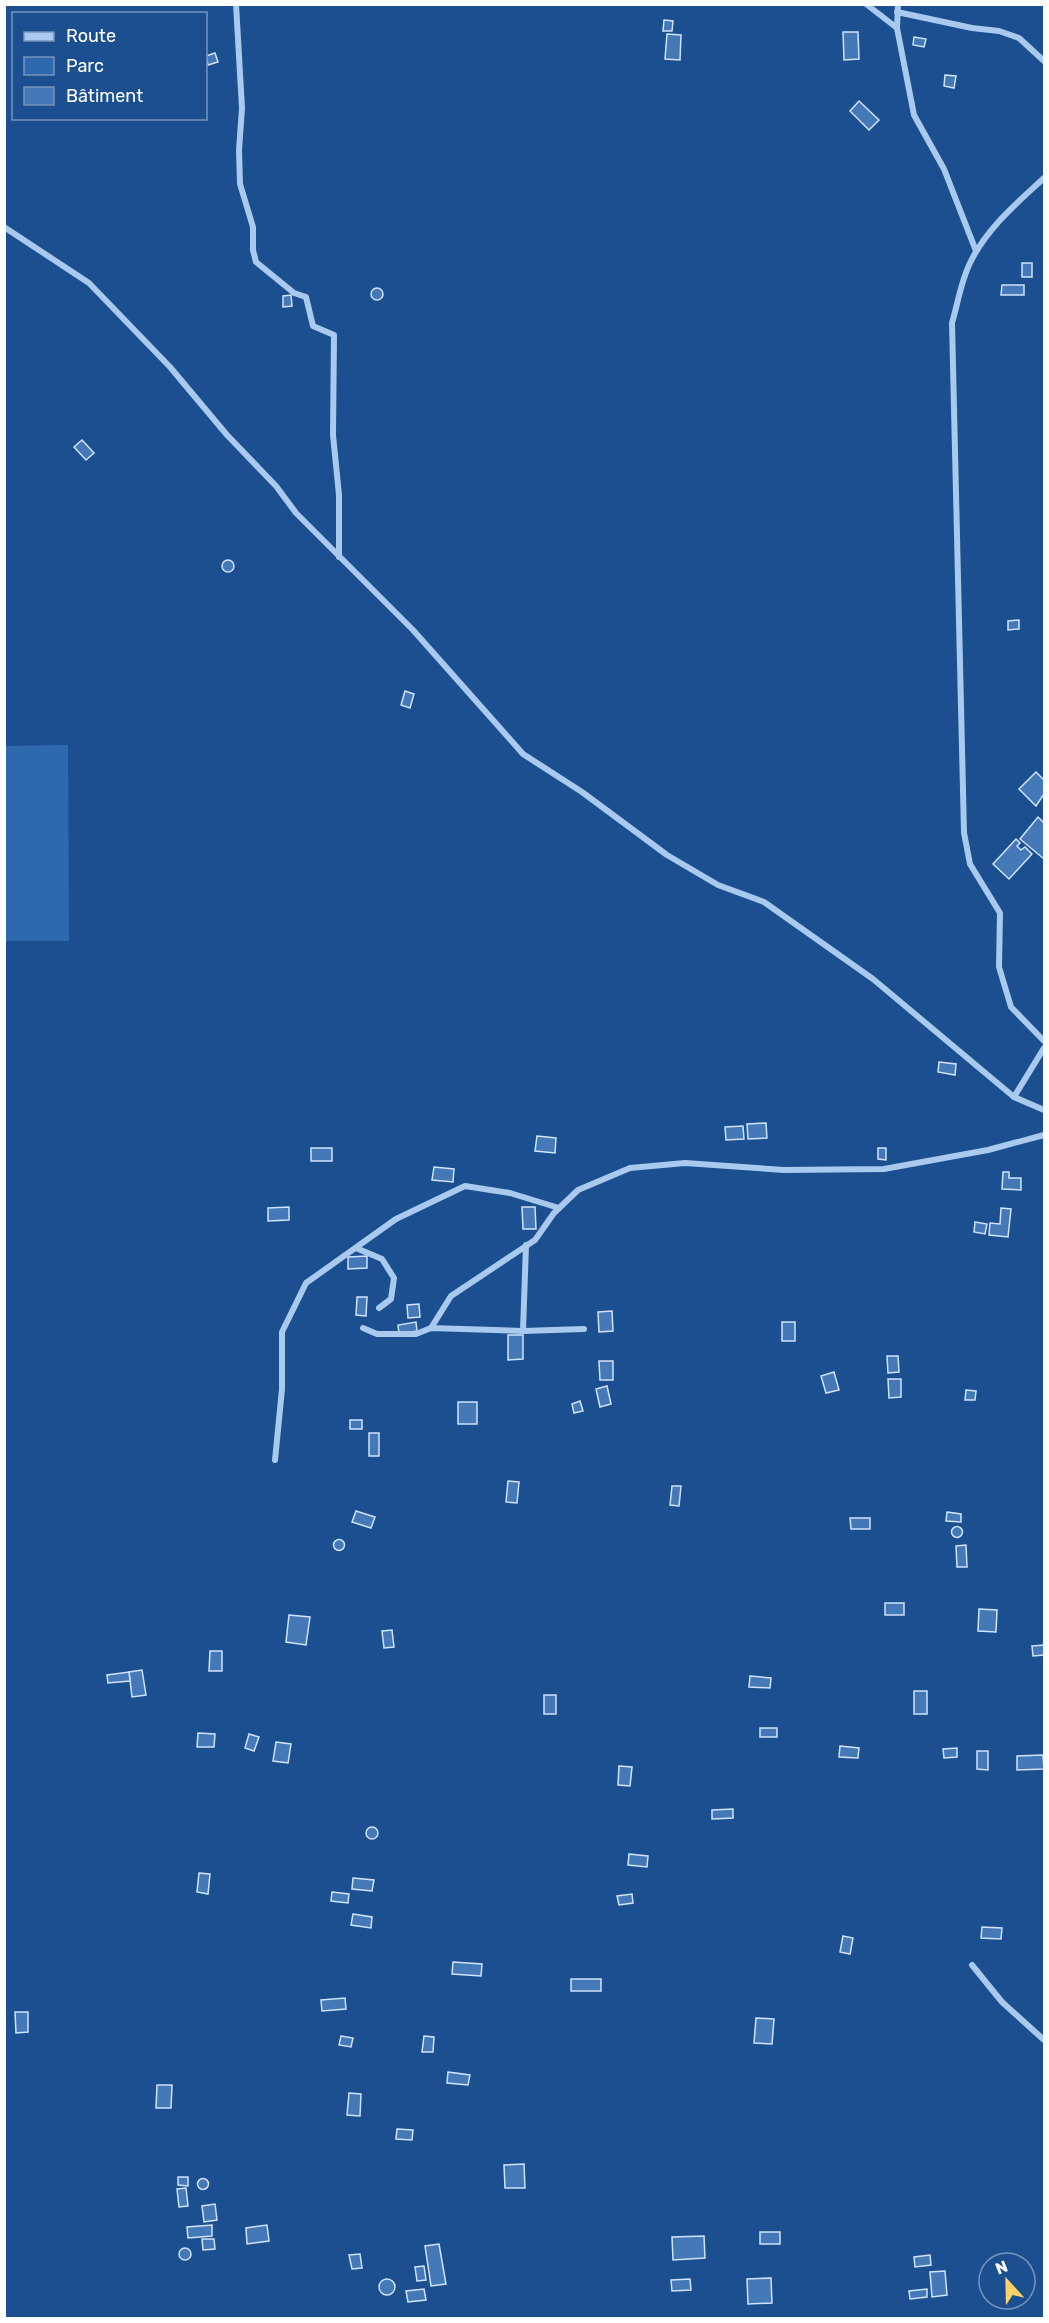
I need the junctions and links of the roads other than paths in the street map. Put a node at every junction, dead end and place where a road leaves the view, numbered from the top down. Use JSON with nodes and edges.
{"nodes":[{"id":1,"x":236,"y":4,"type":"edge"},
{"id":2,"x":866,"y":4,"type":"edge"},
{"id":3,"x":898,"y":4,"type":"edge"},
{"id":4,"x":897,"y":12,"type":"junction"},
{"id":5,"x":897,"y":28,"type":"junction"},
{"id":6,"x":1044,"y":61,"type":"edge"},
{"id":7,"x":1044,"y":178,"type":"edge"},
{"id":8,"x":4,"y":227,"type":"edge"},
{"id":9,"x":976,"y":251,"type":"junction"},
{"id":10,"x":339,"y":557,"type":"junction"},
{"id":11,"x":1044,"y":1041,"type":"edge"},
{"id":12,"x":1044,"y":1048,"type":"edge"},
{"id":13,"x":1014,"y":1097,"type":"junction"},
{"id":14,"x":1044,"y":1110,"type":"edge"},
{"id":15,"x":1044,"y":1135,"type":"edge"},
{"id":16,"x":559,"y":1208,"type":"junction"},
{"id":17,"x":526,"y":1245,"type":"junction"},
{"id":18,"x":356,"y":1248,"type":"junction"},
{"id":19,"x":380,"y":1308,"type":"dead end"},
{"id":20,"x":363,"y":1328,"type":"dead end"},
{"id":21,"x":431,"y":1328,"type":"junction"},
{"id":22,"x":584,"y":1329,"type":"dead end"},
{"id":23,"x":523,"y":1331,"type":"junction"},
{"id":24,"x":275,"y":1460,"type":"dead end"},
{"id":25,"x":972,"y":1965,"type":"dead end"},
{"id":26,"x":1044,"y":2040,"type":"edge"}],
"edges":[{"from":1,"to":10,"type":"street"},
{"from":2,"to":5,"type":"street"},
{"from":3,"to":4,"type":"street"},
{"from":4,"to":5,"type":"street"},
{"from":4,"to":6,"type":"street"},
{"from":5,"to":9,"type":"street"},
{"from":7,"to":9,"type":"street"},
{"from":8,"to":10,"type":"street"},
{"from":9,"to":11,"type":"street"},
{"from":10,"to":13,"type":"street"},
{"from":12,"to":13,"type":"street"},
{"from":13,"to":14,"type":"street"},
{"from":15,"to":16,"type":"street"},
{"from":16,"to":17,"type":"street"},
{"from":16,"to":18,"type":"street"},
{"from":17,"to":21,"type":"street"},
{"from":17,"to":23,"type":"street"},
{"from":18,"to":19,"type":"street"},
{"from":18,"to":24,"type":"street"},
{"from":20,"to":21,"type":"street"},
{"from":21,"to":23,"type":"street"},
{"from":22,"to":23,"type":"street"},
{"from":25,"to":26,"type":"street"}]}
